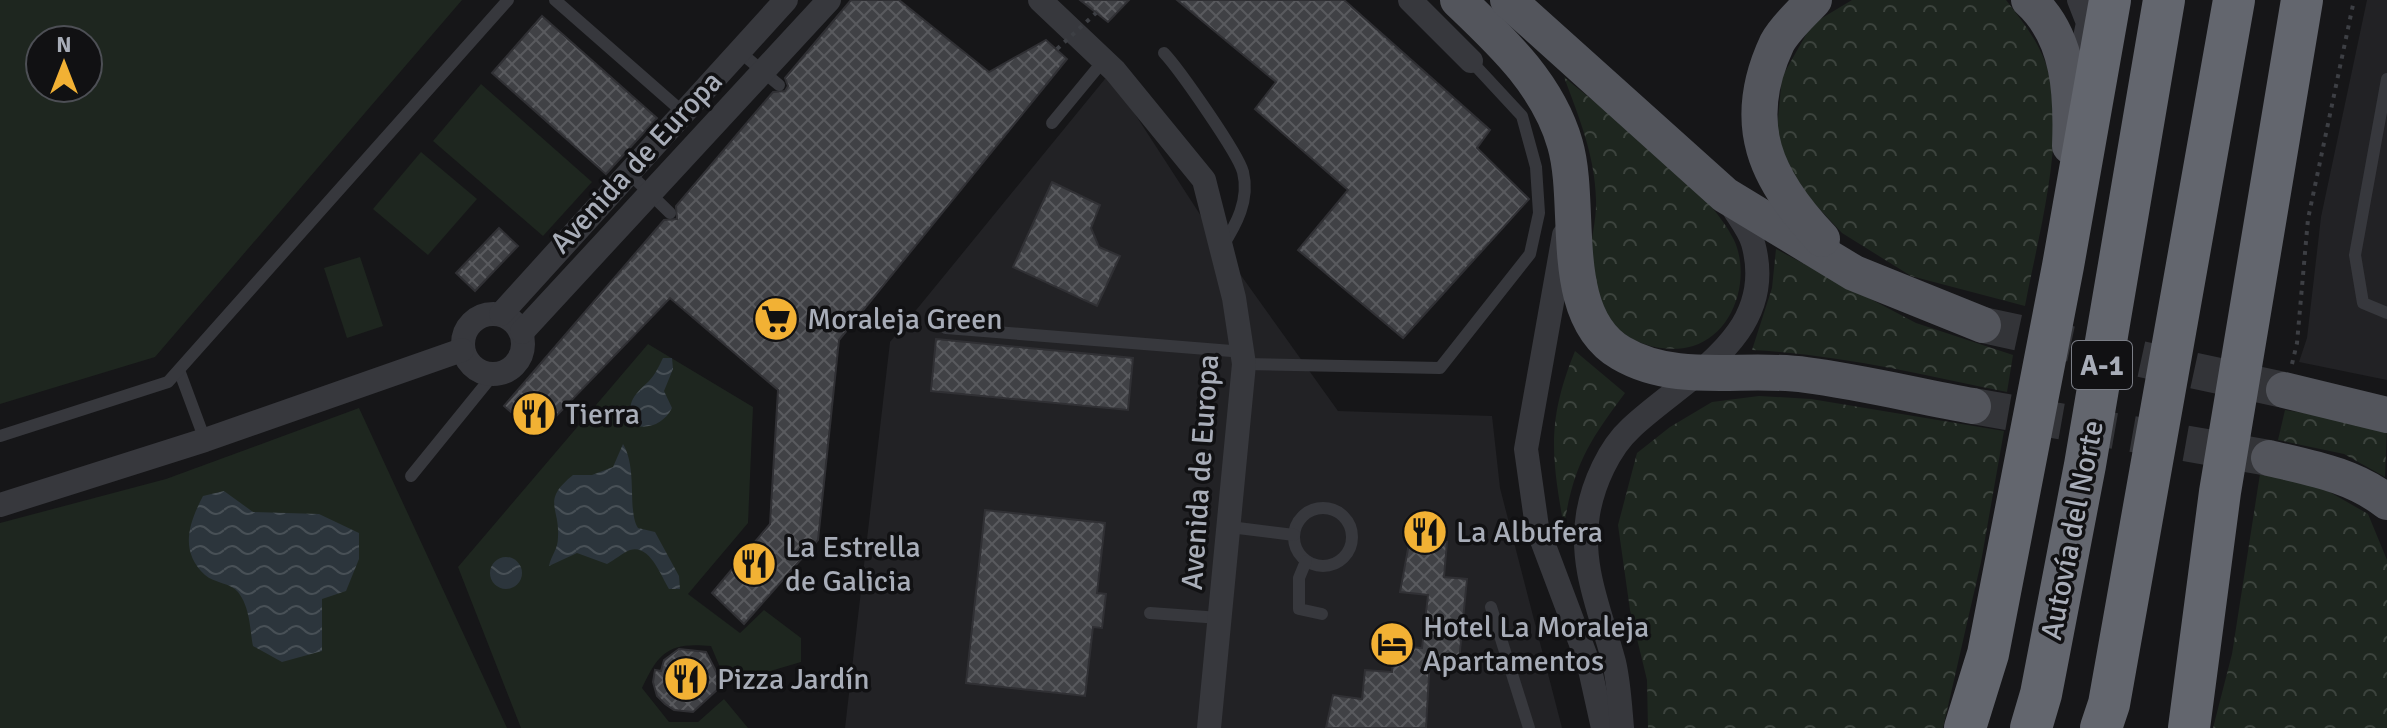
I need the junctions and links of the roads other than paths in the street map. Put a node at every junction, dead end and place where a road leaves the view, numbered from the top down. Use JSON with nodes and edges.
{"nodes":[{"id":1,"x":508,"y":0,"type":"edge"},
{"id":2,"x":555,"y":0,"type":"edge"},
{"id":3,"x":786,"y":0,"type":"edge"},
{"id":4,"x":829,"y":0,"type":"edge"},
{"id":5,"x":1040,"y":0,"type":"edge"},
{"id":6,"x":1410,"y":0,"type":"edge"},
{"id":7,"x":1458,"y":0,"type":"edge"},
{"id":8,"x":1814,"y":0,"type":"edge"},
{"id":9,"x":2029,"y":0,"type":"edge"},
{"id":10,"x":2079,"y":0,"type":"edge"},
{"id":11,"x":2110,"y":0,"type":"edge"},
{"id":12,"x":2164,"y":0,"type":"edge"},
{"id":13,"x":2234,"y":0,"type":"edge"},
{"id":14,"x":2302,"y":0,"type":"edge"},
{"id":15,"x":1513,"y":2,"type":"edge"},
{"id":16,"x":740,"y":52,"type":"junction"},
{"id":17,"x":1164,"y":53,"type":"dead end"},
{"id":18,"x":1104,"y":60,"type":"junction"},
{"id":19,"x":1471,"y":61,"type":"joint"},
{"id":20,"x":771,"y":78,"type":"junction"},
{"id":21,"x":2387,"y":79,"type":"edge"},
{"id":22,"x":2072,"y":104,"type":"junction"},
{"id":23,"x":685,"y":114,"type":"junction"},
{"id":24,"x":1052,"y":123,"type":"dead end"},
{"id":25,"x":631,"y":175,"type":"junction"},
{"id":26,"x":1573,"y":194,"type":"junction"},
{"id":27,"x":1725,"y":195,"type":"junction"},
{"id":28,"x":650,"y":196,"type":"junction"},
{"id":29,"x":670,"y":213,"type":"dead end"},
{"id":30,"x":1222,"y":247,"type":"junction"},
{"id":31,"x":2063,"y":266,"type":"junction"},
{"id":32,"x":1854,"y":273,"type":"junction"},
{"id":33,"x":2387,"y":313,"type":"edge"},
{"id":34,"x":501,"y":314,"type":"junction"},
{"id":35,"x":1983,"y":325,"type":"tunnel mouth"},
{"id":36,"x":946,"y":328,"type":"dead end"},
{"id":37,"x":522,"y":332,"type":"junction"},
{"id":38,"x":462,"y":350,"type":"junction"},
{"id":39,"x":1244,"y":358,"type":"junction"},
{"id":40,"x":179,"y":370,"type":"junction"},
{"id":41,"x":1701,"y":373,"type":"junction"},
{"id":42,"x":493,"y":375,"type":"junction"},
{"id":43,"x":2284,"y":390,"type":"joint"},
{"id":44,"x":2387,"y":400,"type":"edge"},
{"id":45,"x":1973,"y":406,"type":"tunnel mouth"},
{"id":46,"x":2387,"y":415,"type":"edge"},
{"id":47,"x":0,"y":436,"type":"edge"},
{"id":48,"x":205,"y":440,"type":"junction"},
{"id":49,"x":2269,"y":458,"type":"tunnel mouth"},
{"id":50,"x":411,"y":476,"type":"dead end"},
{"id":51,"x":2387,"y":502,"type":"edge"},
{"id":52,"x":0,"y":505,"type":"edge"},
{"id":53,"x":1230,"y":527,"type":"junction"},
{"id":54,"x":1294,"y":535,"type":"junction"},
{"id":55,"x":1306,"y":561,"type":"junction"},
{"id":56,"x":2211,"y":563,"type":"junction"},
{"id":57,"x":1491,"y":607,"type":"dead end"},
{"id":58,"x":1150,"y":613,"type":"dead end"},
{"id":59,"x":1322,"y":614,"type":"dead end"},
{"id":60,"x":1220,"y":618,"type":"junction"},
{"id":61,"x":1209,"y":728,"type":"edge"},
{"id":62,"x":1529,"y":728,"type":"edge"},
{"id":63,"x":1603,"y":728,"type":"edge"},
{"id":64,"x":1622,"y":728,"type":"edge"},
{"id":65,"x":1965,"y":728,"type":"edge"},
{"id":66,"x":2031,"y":728,"type":"edge"},
{"id":67,"x":2101,"y":728,"type":"edge"},
{"id":68,"x":2169,"y":728,"type":"edge"},
{"id":69,"x":2189,"y":728,"type":"edge"}],
"edges":[{"from":1,"to":40,"type":"lane"},
{"from":2,"to":23,"type":"lane"},
{"from":3,"to":16,"type":"street","name":"Avenida de Europa"},
{"from":4,"to":20,"type":"street","name":"Avenida de Europa"},
{"from":5,"to":18,"type":"street","name":"Avenida de Europa"},
{"from":6,"to":19,"type":"street"},
{"from":7,"to":26,"type":"main road"},
{"from":8,"to":32,"type":"main road"},
{"from":9,"to":22,"type":"main road"},
{"from":10,"to":22,"type":"street"},
{"from":11,"to":31,"type":"highway"},
{"from":12,"to":66,"type":"highway","name":"Autovía del Norte","number":"A-1"},
{"from":13,"to":67,"type":"highway","number":"A-1"},
{"from":14,"to":56,"type":"highway"},
{"from":15,"to":27,"type":"main road"},
{"from":16,"to":20,"type":"lane"},
{"from":16,"to":23,"type":"street","name":"Avenida de Europa"},
{"from":17,"to":30,"type":"lane"},
{"from":18,"to":24,"type":"lane"},
{"from":18,"to":30,"type":"street","name":"Avenida de Europa"},
{"from":19,"to":39,"type":"lane"},
{"from":20,"to":28,"type":"street","name":"Avenida de Europa"},
{"from":21,"to":33,"type":"lane"},
{"from":22,"to":31,"type":"main road"},
{"from":23,"to":25,"type":"street","name":"Avenida de Europa"},
{"from":25,"to":28,"type":"lane"},
{"from":25,"to":34,"type":"street","name":"Avenida de Europa"},
{"from":26,"to":41,"type":"main road"},
{"from":26,"to":63,"type":"street"},
{"from":27,"to":32,"type":"main road"},
{"from":27,"to":41,"type":"street"},
{"from":28,"to":29,"type":"lane"},
{"from":28,"to":37,"type":"street","name":"Avenida de Europa"},
{"from":30,"to":39,"type":"street","name":"Avenida de Europa"},
{"from":31,"to":65,"type":"highway"},
{"from":32,"to":35,"type":"main road"},
{"from":34,"to":37,"type":"street"},
{"from":34,"to":38,"type":"street"},
{"from":36,"to":39,"type":"lane"},
{"from":37,"to":42,"type":"street"},
{"from":38,"to":42,"type":"street"},
{"from":38,"to":48,"type":"street"},
{"from":39,"to":53,"type":"street","name":"Avenida de Europa"},
{"from":40,"to":47,"type":"lane"},
{"from":40,"to":48,"type":"lane"},
{"from":41,"to":45,"type":"main road"},
{"from":41,"to":64,"type":"street"},
{"from":42,"to":50,"type":"lane"},
{"from":43,"to":44,"type":"street"},
{"from":43,"to":46,"type":"main road"},
{"from":48,"to":52,"type":"street"},
{"from":49,"to":51,"type":"main road"},
{"from":53,"to":54,"type":"lane"},
{"from":53,"to":60,"type":"street","name":"Avenida de Europa"},
{"from":54,"to":55,"type":"lane"},
{"from":54,"to":55,"type":"lane"},
{"from":55,"to":59,"type":"lane"},
{"from":56,"to":68,"type":"highway"},
{"from":56,"to":69,"type":"highway"},
{"from":57,"to":62,"type":"lane"},
{"from":58,"to":60,"type":"lane"},
{"from":60,"to":61,"type":"street","name":"Avenida de Europa"}]}
